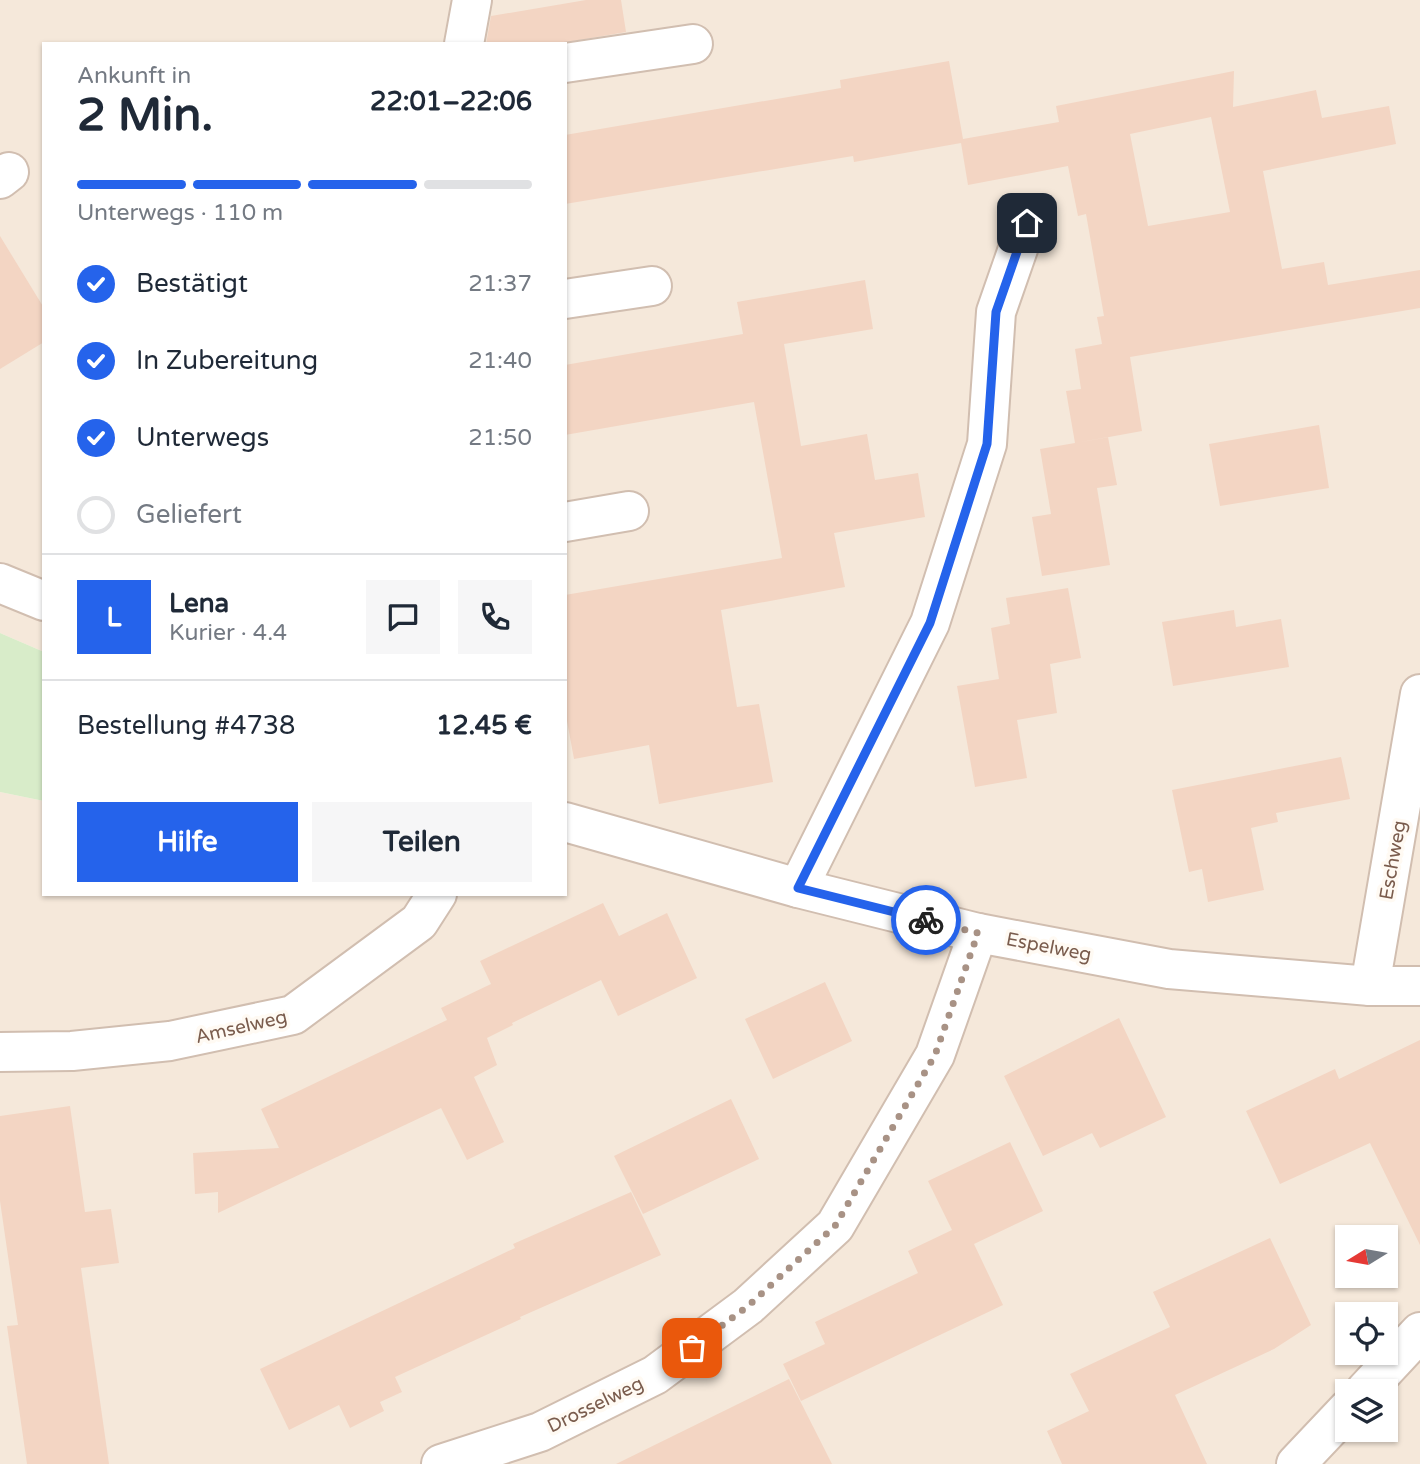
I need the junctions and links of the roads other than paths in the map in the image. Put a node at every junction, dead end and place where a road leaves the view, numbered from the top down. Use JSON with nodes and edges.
{"nodes":[{"id":1,"x":472,"y":0,"type":"edge"},
{"id":2,"x":464,"y":42,"type":"edge"},
{"id":3,"x":693,"y":44,"type":"dead end"},
{"id":4,"x":567,"y":63,"type":"edge"},
{"id":5,"x":1027,"y":223,"type":"dead end"},
{"id":6,"x":652,"y":286,"type":"dead end"},
{"id":7,"x":567,"y":299,"type":"edge"},
{"id":8,"x":629,"y":511,"type":"dead end"},
{"id":9,"x":567,"y":522,"type":"edge"},
{"id":10,"x":0,"y":583,"type":"edge"},
{"id":11,"x":42,"y":600,"type":"edge"},
{"id":12,"x":1420,"y":694,"type":"edge"},
{"id":13,"x":567,"y":823,"type":"edge"},
{"id":14,"x":798,"y":888,"type":"junction"},
{"id":15,"x":436,"y":896,"type":"edge"},
{"id":16,"x":978,"y":933,"type":"junction"},
{"id":17,"x":1370,"y":986,"type":"junction"},
{"id":18,"x":1420,"y":986,"type":"edge"},
{"id":19,"x":0,"y":1052,"type":"edge"},
{"id":20,"x":1420,"y":1332,"type":"edge"},
{"id":21,"x":1376,"y":1379,"type":"edge"},
{"id":22,"x":1335,"y":1423,"type":"edge"},
{"id":23,"x":441,"y":1464,"type":"edge"},
{"id":24,"x":1296,"y":1464,"type":"edge"}],
"edges":[{"from":1,"to":2,"type":"street"},
{"from":3,"to":4,"type":"street"},
{"from":5,"to":14,"type":"street"},
{"from":6,"to":7,"type":"street"},
{"from":8,"to":9,"type":"street"},
{"from":10,"to":11,"type":"street"},
{"from":12,"to":17,"type":"street","name":"Eschweg"},
{"from":13,"to":14,"type":"street","name":"Espelweg"},
{"from":14,"to":16,"type":"street","name":"Espelweg"},
{"from":15,"to":19,"type":"street","name":"Amselweg"},
{"from":16,"to":17,"type":"street","name":"Espelweg"},
{"from":16,"to":23,"type":"street","name":"Drosselweg"},
{"from":17,"to":18,"type":"street","name":"Espelweg"},
{"from":20,"to":21,"type":"street"},
{"from":22,"to":24,"type":"street"}]}
